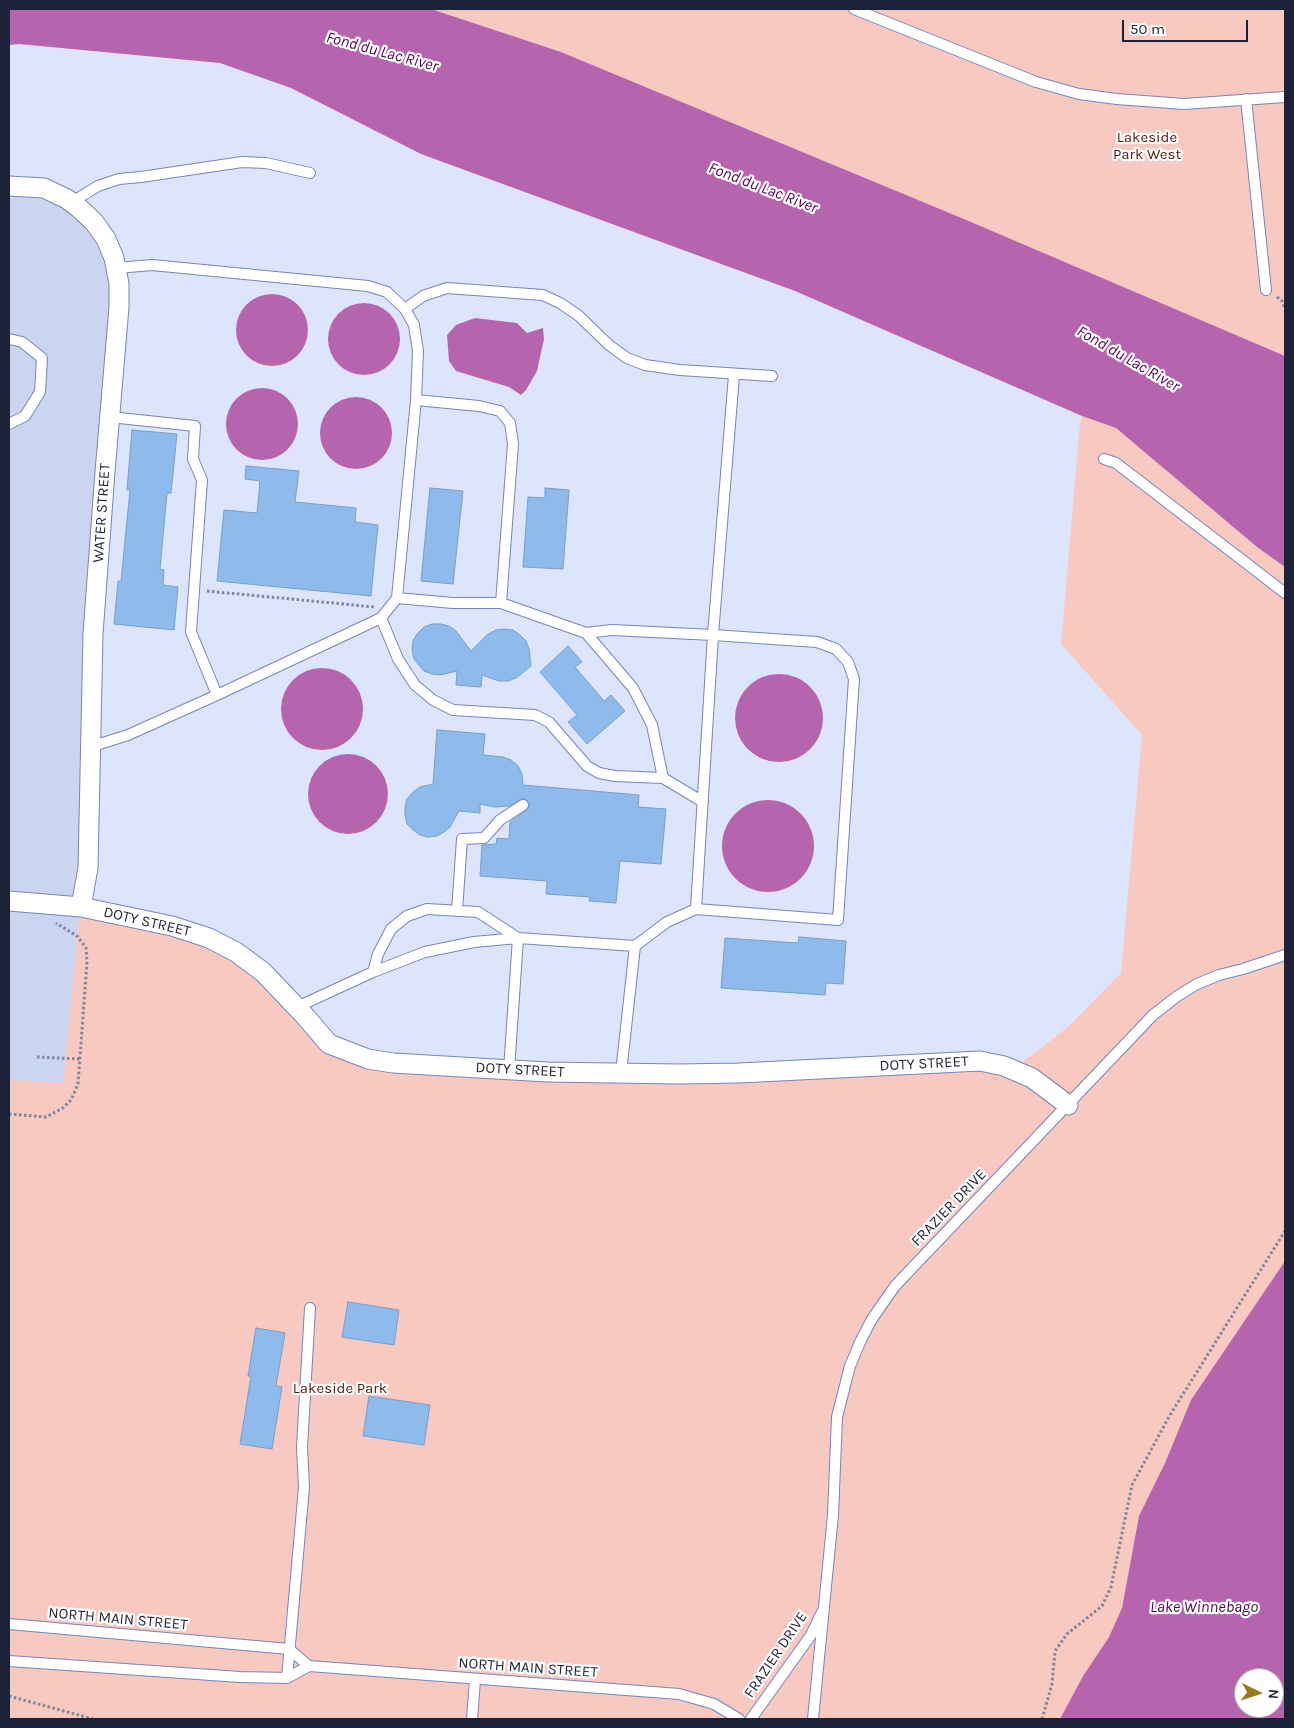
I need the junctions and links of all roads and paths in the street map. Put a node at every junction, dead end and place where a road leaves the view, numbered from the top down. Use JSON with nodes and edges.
{"nodes":[{"id":1,"x":854,"y":9,"type":"edge"},
{"id":2,"x":1285,"y":97,"type":"edge"},
{"id":3,"x":1246,"y":99,"type":"junction"},
{"id":4,"x":310,"y":173,"type":"dead end"},
{"id":5,"x":9,"y":186,"type":"edge"},
{"id":6,"x":72,"y":202,"type":"junction"},
{"id":7,"x":117,"y":268,"type":"junction"},
{"id":8,"x":1266,"y":290,"type":"dead end"},
{"id":9,"x":405,"y":308,"type":"junction"},
{"id":10,"x":9,"y":339,"type":"edge"},
{"id":11,"x":734,"y":375,"type":"junction"},
{"id":12,"x":772,"y":376,"type":"dead end"},
{"id":13,"x":416,"y":400,"type":"junction"},
{"id":14,"x":110,"y":417,"type":"junction"},
{"id":15,"x":9,"y":424,"type":"edge"},
{"id":16,"x":1104,"y":459,"type":"dead end"},
{"id":17,"x":194,"y":589,"type":"junction"},
{"id":18,"x":1285,"y":593,"type":"edge"},
{"id":19,"x":397,"y":598,"type":"junction"},
{"id":20,"x":501,"y":603,"type":"junction"},
{"id":21,"x":389,"y":608,"type":"junction"},
{"id":22,"x":381,"y":618,"type":"junction"},
{"id":23,"x":586,"y":633,"type":"junction"},
{"id":24,"x":714,"y":635,"type":"junction"},
{"id":25,"x":217,"y":695,"type":"junction"},
{"id":26,"x":90,"y":747,"type":"junction"},
{"id":27,"x":663,"y":778,"type":"junction"},
{"id":28,"x":703,"y":802,"type":"junction"},
{"id":29,"x":523,"y":805,"type":"dead end"},
{"id":30,"x":9,"y":901,"type":"edge"},
{"id":31,"x":81,"y":907,"type":"junction"},
{"id":32,"x":696,"y":910,"type":"junction"},
{"id":33,"x":456,"y":911,"type":"junction"},
{"id":34,"x":49,"y":921,"type":"dead end"},
{"id":35,"x":518,"y":938,"type":"junction"},
{"id":36,"x":635,"y":946,"type":"junction"},
{"id":37,"x":1285,"y":955,"type":"edge"},
{"id":38,"x":373,"y":972,"type":"junction"},
{"id":39,"x":296,"y":1007,"type":"junction"},
{"id":40,"x":37,"y":1057,"type":"dead end"},
{"id":41,"x":80,"y":1059,"type":"junction"},
{"id":42,"x":509,"y":1070,"type":"junction"},
{"id":43,"x":621,"y":1073,"type":"junction"},
{"id":44,"x":1068,"y":1105,"type":"junction"},
{"id":45,"x":9,"y":1114,"type":"edge"},
{"id":46,"x":1285,"y":1231,"type":"edge"},
{"id":47,"x":310,"y":1308,"type":"dead end"},
{"id":48,"x":825,"y":1606,"type":"junction"},
{"id":49,"x":9,"y":1624,"type":"edge"},
{"id":50,"x":289,"y":1649,"type":"junction"},
{"id":51,"x":9,"y":1661,"type":"edge"},
{"id":52,"x":309,"y":1666,"type":"junction"},
{"id":53,"x":287,"y":1678,"type":"junction"},
{"id":54,"x":475,"y":1680,"type":"junction"},
{"id":55,"x":9,"y":1696,"type":"edge"},
{"id":56,"x":93,"y":1719,"type":"edge"},
{"id":57,"x":472,"y":1719,"type":"edge"},
{"id":58,"x":739,"y":1719,"type":"edge"},
{"id":59,"x":751,"y":1719,"type":"edge"},
{"id":60,"x":813,"y":1719,"type":"edge"},
{"id":61,"x":1042,"y":1719,"type":"edge"}],
"edges":[{"from":1,"to":3,"type":"lane"},
{"from":2,"to":3,"type":"lane"},
{"from":3,"to":8,"type":"lane"},
{"from":4,"to":6,"type":"lane"},
{"from":5,"to":6,"type":"street","name":"WATER STREET"},
{"from":6,"to":7,"type":"street","name":"WATER STREET"},
{"from":7,"to":9,"type":"lane"},
{"from":7,"to":14,"type":"street","name":"WATER STREET"},
{"from":9,"to":11,"type":"lane"},
{"from":9,"to":13,"type":"lane"},
{"from":10,"to":15,"type":"lane"},
{"from":11,"to":12,"type":"lane"},
{"from":11,"to":24,"type":"lane"},
{"from":13,"to":19,"type":"lane"},
{"from":13,"to":20,"type":"lane"},
{"from":14,"to":17,"type":"lane"},
{"from":14,"to":26,"type":"street","name":"WATER STREET"},
{"from":16,"to":18,"type":"lane"},
{"from":17,"to":21,"type":"path"},
{"from":17,"to":25,"type":"lane"},
{"from":19,"to":20,"type":"lane"},
{"from":19,"to":21,"type":"lane"},
{"from":20,"to":23,"type":"lane"},
{"from":21,"to":22,"type":"lane"},
{"from":22,"to":25,"type":"lane"},
{"from":22,"to":27,"type":"lane"},
{"from":23,"to":24,"type":"lane"},
{"from":23,"to":27,"type":"lane"},
{"from":24,"to":28,"type":"lane"},
{"from":24,"to":32,"type":"lane"},
{"from":25,"to":26,"type":"lane"},
{"from":26,"to":31,"type":"street","name":"WATER STREET"},
{"from":27,"to":28,"type":"lane"},
{"from":28,"to":32,"type":"lane"},
{"from":29,"to":33,"type":"lane"},
{"from":30,"to":31,"type":"street","name":"DOTY STREET"},
{"from":31,"to":39,"type":"street","name":"DOTY STREET"},
{"from":32,"to":36,"type":"lane"},
{"from":33,"to":35,"type":"lane"},
{"from":33,"to":38,"type":"lane"},
{"from":34,"to":41,"type":"path"},
{"from":35,"to":36,"type":"lane"},
{"from":35,"to":38,"type":"lane"},
{"from":35,"to":42,"type":"lane"},
{"from":36,"to":43,"type":"lane"},
{"from":37,"to":44,"type":"lane","name":"FRAZIER DRIVE"},
{"from":38,"to":39,"type":"lane"},
{"from":39,"to":42,"type":"street","name":"DOTY STREET"},
{"from":40,"to":41,"type":"path"},
{"from":41,"to":45,"type":"path"},
{"from":42,"to":43,"type":"street","name":"DOTY STREET"},
{"from":43,"to":44,"type":"street","name":"DOTY STREET"},
{"from":44,"to":48,"type":"lane","name":"FRAZIER DRIVE"},
{"from":46,"to":61,"type":"path"},
{"from":47,"to":50,"type":"lane"},
{"from":48,"to":59,"type":"lane","name":"FRAZIER DRIVE"},
{"from":48,"to":60,"type":"lane","name":"FRAZIER DRIVE"},
{"from":49,"to":50,"type":"lane","name":"NORTH MAIN STREET"},
{"from":50,"to":52,"type":"lane"},
{"from":50,"to":53,"type":"lane"},
{"from":51,"to":53,"type":"lane"},
{"from":52,"to":53,"type":"lane"},
{"from":52,"to":54,"type":"lane","name":"NORTH MAIN STREET"},
{"from":54,"to":57,"type":"lane"},
{"from":54,"to":58,"type":"lane","name":"NORTH MAIN STREET"},
{"from":55,"to":56,"type":"path"}]}
